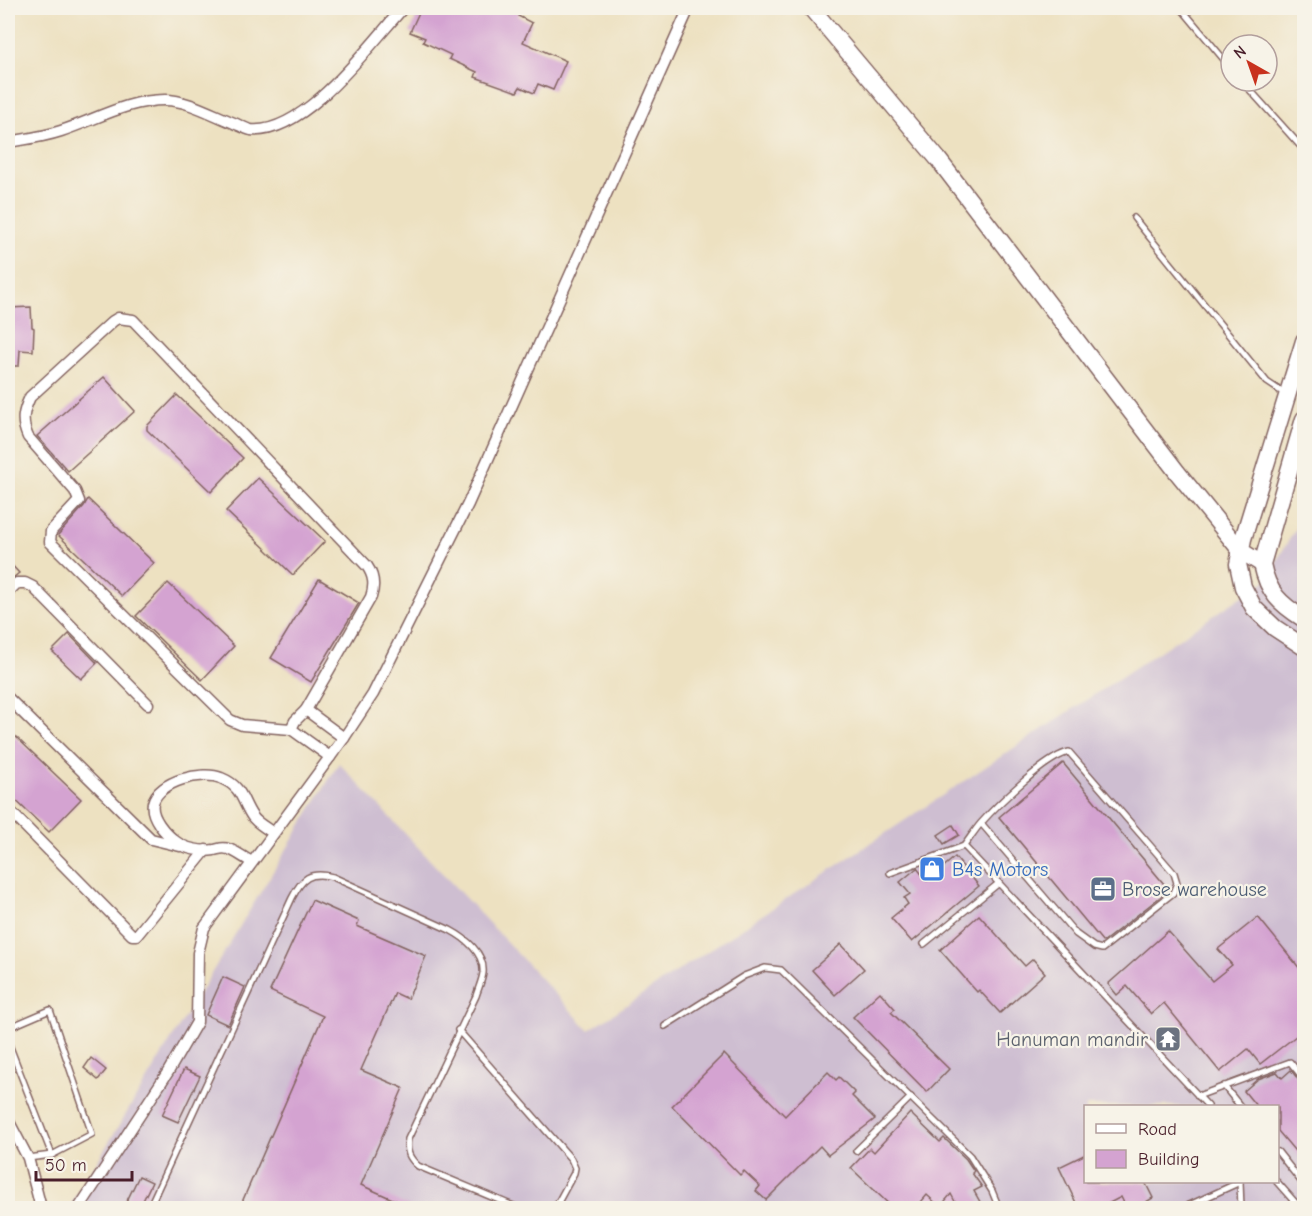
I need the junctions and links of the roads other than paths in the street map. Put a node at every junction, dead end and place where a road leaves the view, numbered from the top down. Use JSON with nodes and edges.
{"nodes":[{"id":1,"x":403,"y":8,"type":"edge"},
{"id":2,"x":689,"y":8,"type":"edge"},
{"id":3,"x":811,"y":8,"type":"edge"},
{"id":4,"x":1181,"y":8,"type":"edge"},
{"id":5,"x":1219,"y":54,"type":"edge"},
{"id":6,"x":1253,"y":93,"type":"edge"},
{"id":7,"x":8,"y":142,"type":"edge"},
{"id":8,"x":1305,"y":150,"type":"edge"},
{"id":9,"x":1134,"y":218,"type":"dead end"},
{"id":10,"x":1305,"y":341,"type":"edge"},
{"id":11,"x":1287,"y":396,"type":"junction"},
{"id":12,"x":1304,"y":426,"type":"edge"},
{"id":13,"x":1241,"y":550,"type":"junction"},
{"id":14,"x":1262,"y":564,"type":"junction"},
{"id":15,"x":8,"y":592,"type":"edge"},
{"id":16,"x":1305,"y":619,"type":"edge"},
{"id":17,"x":1305,"y":646,"type":"edge"},
{"id":18,"x":8,"y":698,"type":"edge"},
{"id":19,"x":148,"y":705,"type":"dead end"},
{"id":20,"x":306,"y":710,"type":"junction"},
{"id":21,"x":291,"y":729,"type":"junction"},
{"id":22,"x":344,"y":738,"type":"junction"},
{"id":23,"x":330,"y":757,"type":"junction"},
{"id":24,"x":8,"y":809,"type":"edge"},
{"id":25,"x":981,"y":823,"type":"junction"},
{"id":26,"x":273,"y":833,"type":"junction"},
{"id":27,"x":964,"y":846,"type":"junction"},
{"id":28,"x":186,"y":848,"type":"junction"},
{"id":29,"x":206,"y":850,"type":"junction"},
{"id":30,"x":252,"y":862,"type":"junction"},
{"id":31,"x":890,"y":873,"type":"dead end"},
{"id":32,"x":999,"y":883,"type":"junction"},
{"id":33,"x":924,"y":944,"type":"dead end"},
{"id":34,"x":665,"y":1026,"type":"dead end"},
{"id":35,"x":8,"y":1028,"type":"edge"},
{"id":36,"x":458,"y":1030,"type":"junction"},
{"id":37,"x":8,"y":1042,"type":"edge"},
{"id":38,"x":1305,"y":1079,"type":"edge"},
{"id":39,"x":1224,"y":1086,"type":"junction"},
{"id":40,"x":1198,"y":1096,"type":"junction"},
{"id":41,"x":911,"y":1097,"type":"junction"},
{"id":42,"x":1206,"y":1105,"type":"edge"},
{"id":43,"x":1238,"y":1105,"type":"edge"},
{"id":44,"x":8,"y":1120,"type":"edge"},
{"id":45,"x":856,"y":1151,"type":"dead end"},
{"id":46,"x":1279,"y":1153,"type":"edge"},
{"id":47,"x":52,"y":1155,"type":"junction"},
{"id":48,"x":28,"y":1158,"type":"junction"},
{"id":49,"x":1238,"y":1183,"type":"edge"},
{"id":50,"x":1240,"y":1183,"type":"edge"},
{"id":51,"x":1278,"y":1183,"type":"edge"},
{"id":52,"x":1305,"y":1185,"type":"edge"},
{"id":53,"x":41,"y":1209,"type":"edge"},
{"id":54,"x":79,"y":1209,"type":"edge"},
{"id":55,"x":149,"y":1209,"type":"edge"},
{"id":56,"x":518,"y":1209,"type":"edge"},
{"id":57,"x":555,"y":1209,"type":"edge"},
{"id":58,"x":999,"y":1209,"type":"edge"},
{"id":59,"x":1183,"y":1209,"type":"edge"},
{"id":60,"x":1241,"y":1209,"type":"edge"},
{"id":61,"x":1300,"y":1209,"type":"edge"}],
"edges":[{"from":1,"to":7,"type":"street"},
{"from":2,"to":22,"type":"street"},
{"from":3,"to":13,"type":"street"},
{"from":4,"to":5,"type":"lane"},
{"from":6,"to":8,"type":"lane"},
{"from":9,"to":11,"type":"lane"},
{"from":10,"to":11,"type":"street"},
{"from":11,"to":13,"type":"street"},
{"from":12,"to":14,"type":"street"},
{"from":13,"to":14,"type":"street"},
{"from":13,"to":17,"type":"street"},
{"from":14,"to":16,"type":"street"},
{"from":15,"to":19,"type":"street"},
{"from":18,"to":28,"type":"street"},
{"from":20,"to":21,"type":"street"},
{"from":20,"to":21,"type":"street"},
{"from":20,"to":22,"type":"street"},
{"from":21,"to":23,"type":"street"},
{"from":22,"to":23,"type":"street"},
{"from":23,"to":26,"type":"street"},
{"from":24,"to":29,"type":"street"},
{"from":25,"to":25,"type":"lane"},
{"from":25,"to":27,"type":"lane"},
{"from":26,"to":28,"type":"street"},
{"from":26,"to":30,"type":"street"},
{"from":27,"to":31,"type":"lane"},
{"from":27,"to":32,"type":"lane"},
{"from":28,"to":29,"type":"street"},
{"from":29,"to":30,"type":"street"},
{"from":30,"to":54,"type":"street"},
{"from":32,"to":33,"type":"lane"},
{"from":32,"to":40,"type":"lane"},
{"from":34,"to":41,"type":"lane"},
{"from":35,"to":47,"type":"lane"},
{"from":36,"to":55,"type":"lane"},
{"from":36,"to":56,"type":"lane"},
{"from":36,"to":57,"type":"lane"},
{"from":37,"to":47,"type":"lane"},
{"from":38,"to":39,"type":"lane"},
{"from":39,"to":40,"type":"lane"},
{"from":39,"to":43,"type":"lane"},
{"from":40,"to":42,"type":"lane"},
{"from":41,"to":45,"type":"lane"},
{"from":41,"to":58,"type":"lane"},
{"from":44,"to":48,"type":"street"},
{"from":46,"to":52,"type":"lane"},
{"from":47,"to":48,"type":"lane"},
{"from":48,"to":53,"type":"street"},
{"from":49,"to":59,"type":"lane"},
{"from":50,"to":60,"type":"lane"},
{"from":51,"to":61,"type":"lane"}]}
